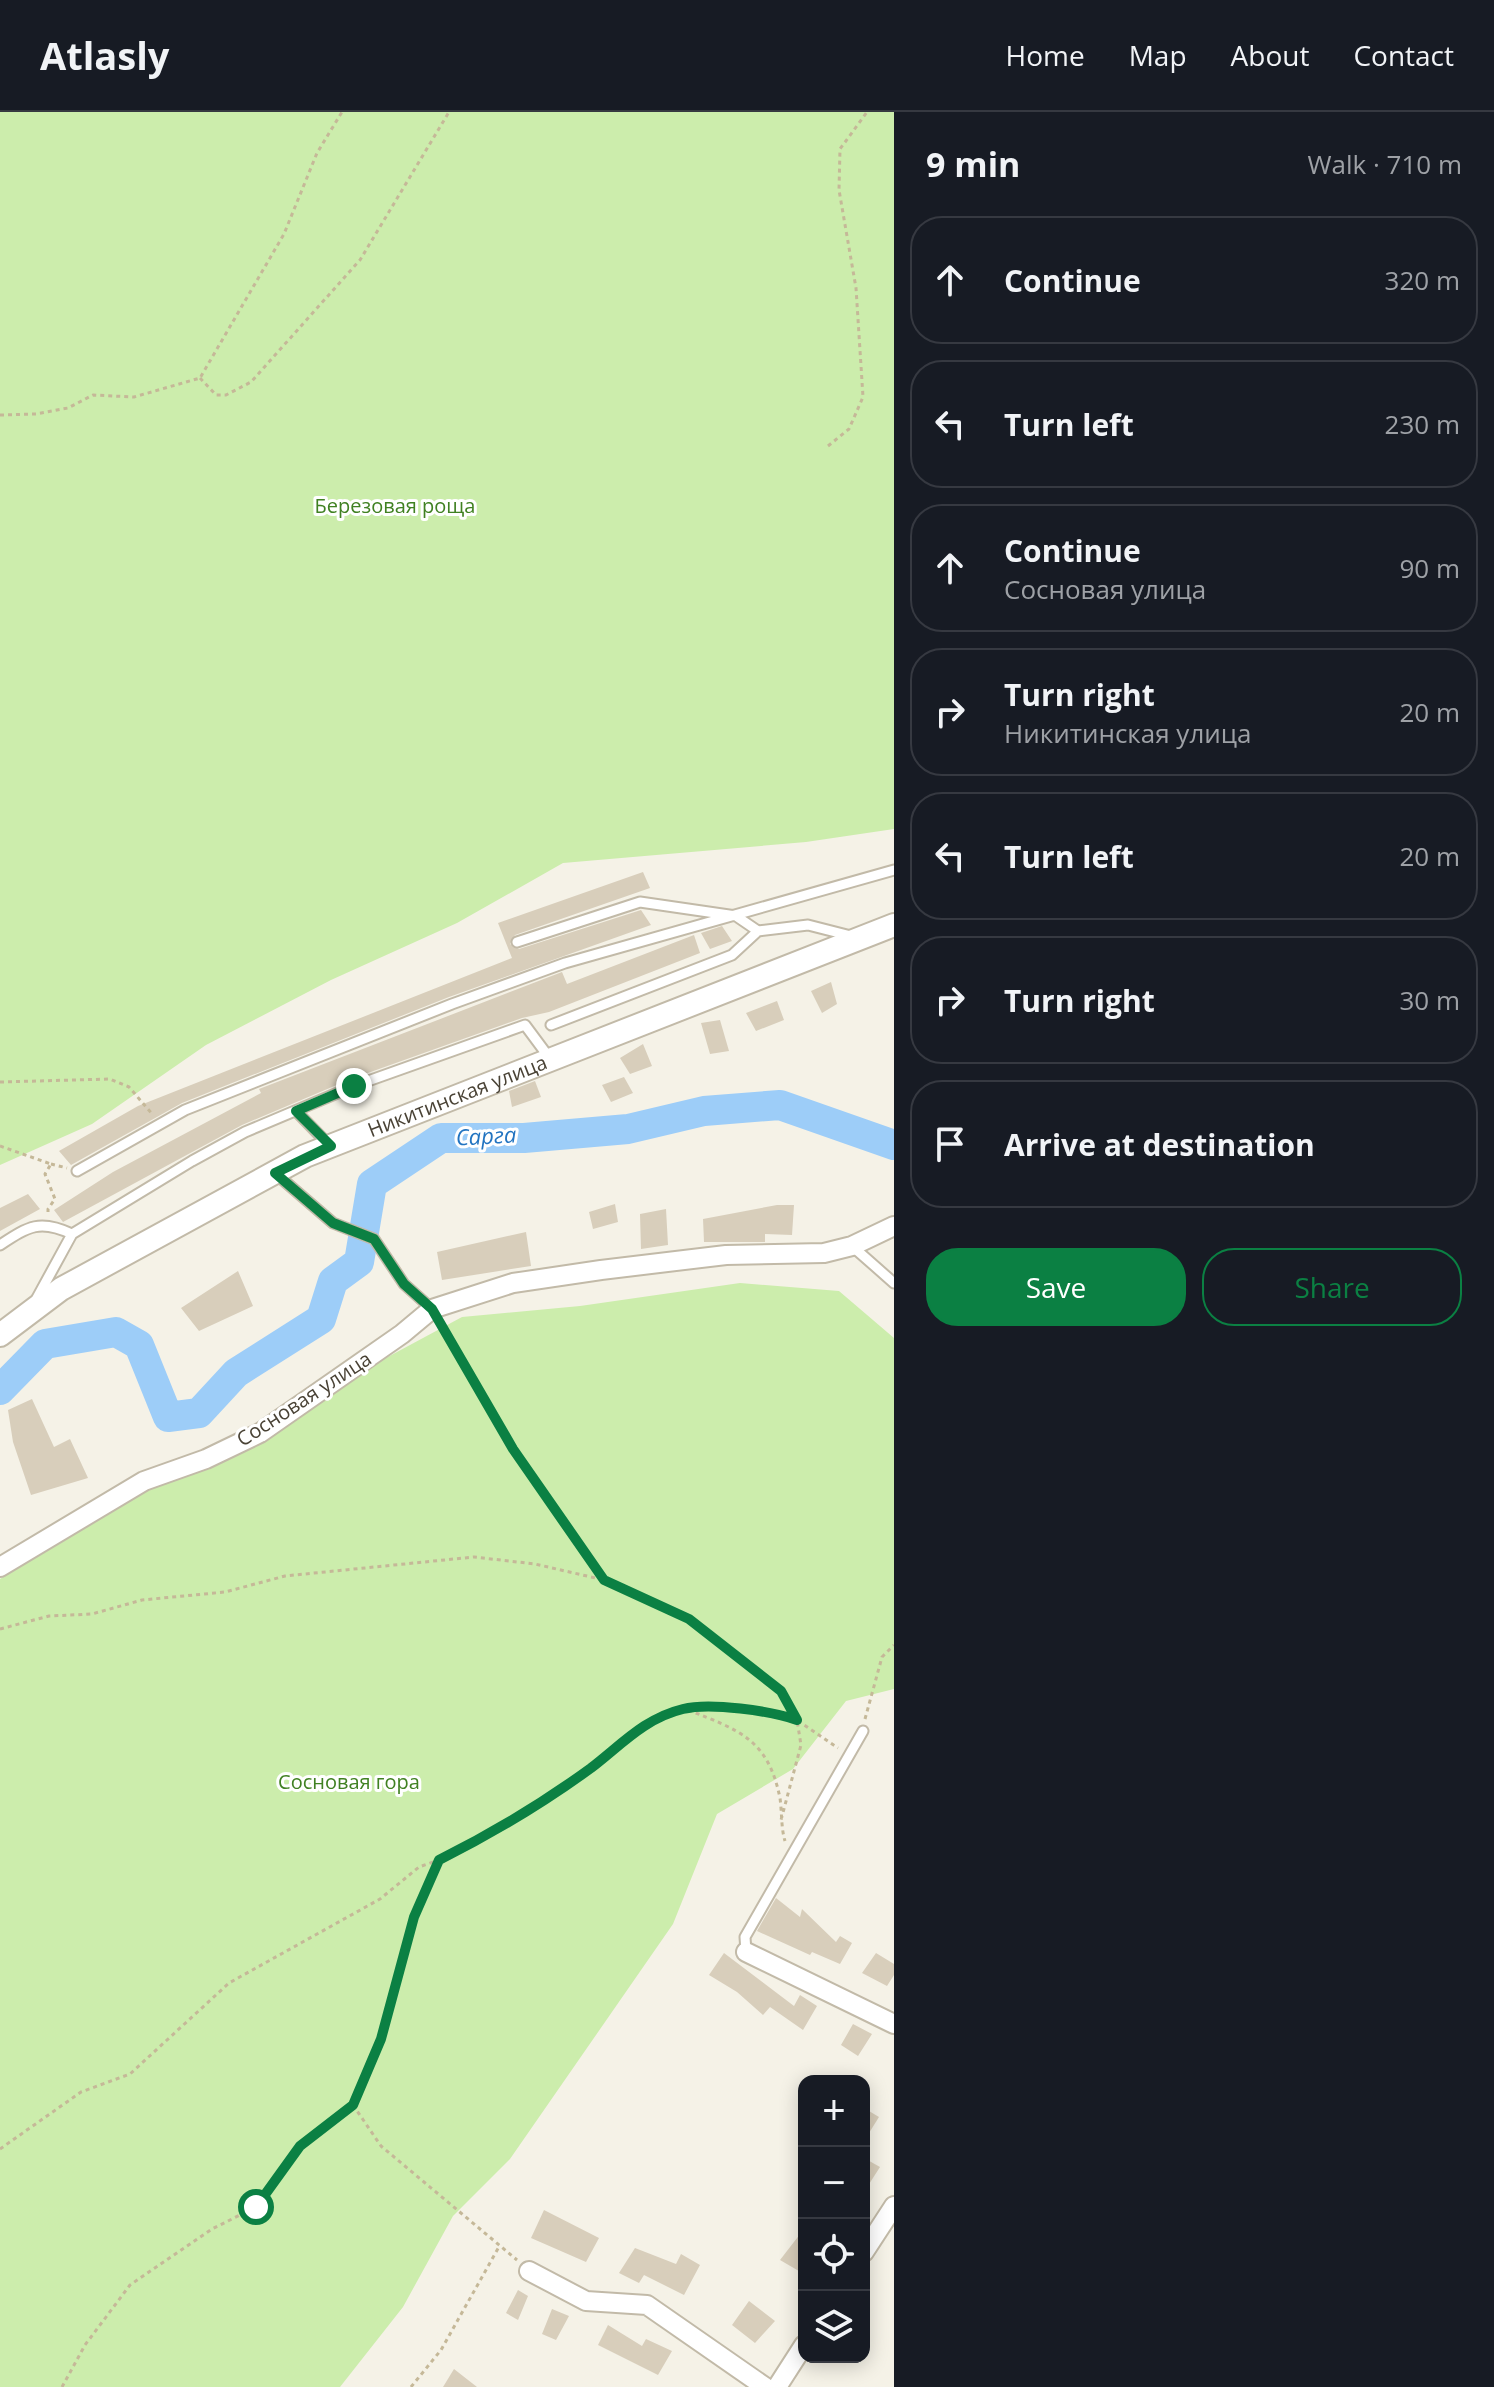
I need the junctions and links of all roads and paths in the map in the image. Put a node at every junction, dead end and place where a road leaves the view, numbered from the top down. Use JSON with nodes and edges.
{"nodes":[{"id":1,"x":342,"y":112,"type":"edge"},
{"id":2,"x":449,"y":112,"type":"edge"},
{"id":3,"x":867,"y":112,"type":"edge"},
{"id":4,"x":200,"y":378,"type":"junction"},
{"id":5,"x":0,"y":415,"type":"edge"},
{"id":6,"x":828,"y":446,"type":"dead end"},
{"id":7,"x":894,"y":870,"type":"edge"},
{"id":8,"x":736,"y":916,"type":"junction"},
{"id":9,"x":894,"y":925,"type":"edge"},
{"id":10,"x":758,"y":931,"type":"junction"},
{"id":11,"x":860,"y":939,"type":"junction"},
{"id":12,"x":517,"y":942,"type":"dead end"},
{"id":13,"x":551,"y":1025,"type":"dead end"},
{"id":14,"x":551,"y":1061,"type":"junction"},
{"id":15,"x":0,"y":1082,"type":"edge"},
{"id":16,"x":296,"y":1111,"type":"junction"},
{"id":17,"x":161,"y":1124,"type":"junction"},
{"id":18,"x":0,"y":1146,"type":"edge"},
{"id":19,"x":331,"y":1146,"type":"junction"},
{"id":20,"x":77,"y":1171,"type":"dead end"},
{"id":21,"x":275,"y":1173,"type":"junction"},
{"id":22,"x":49,"y":1224,"type":"junction"},
{"id":23,"x":894,"y":1226,"type":"edge"},
{"id":24,"x":72,"y":1234,"type":"junction"},
{"id":25,"x":0,"y":1245,"type":"edge"},
{"id":26,"x":852,"y":1246,"type":"junction"},
{"id":27,"x":894,"y":1283,"type":"edge"},
{"id":28,"x":432,"y":1309,"type":"junction"},
{"id":29,"x":30,"y":1312,"type":"junction"},
{"id":30,"x":0,"y":1335,"type":"edge"},
{"id":31,"x":0,"y":1567,"type":"edge"},
{"id":32,"x":604,"y":1580,"type":"junction"},
{"id":33,"x":0,"y":1629,"type":"edge"},
{"id":34,"x":894,"y":1645,"type":"edge"},
{"id":35,"x":685,"y":1708,"type":"junction"},
{"id":36,"x":797,"y":1720,"type":"junction"},
{"id":37,"x":863,"y":1731,"type":"joint"},
{"id":38,"x":850,"y":1756,"type":"junction"},
{"id":39,"x":781,"y":1820,"type":"junction"},
{"id":40,"x":791,"y":1853,"type":"junction"},
{"id":41,"x":439,"y":1860,"type":"junction"},
{"id":42,"x":746,"y":1952,"type":"joint"},
{"id":43,"x":894,"y":2024,"type":"edge"},
{"id":44,"x":353,"y":2105,"type":"junction"},
{"id":45,"x":0,"y":2149,"type":"edge"},
{"id":46,"x":894,"y":2206,"type":"edge"},
{"id":47,"x":870,"y":2243,"type":"edge"},
{"id":48,"x":501,"y":2245,"type":"junction"},
{"id":49,"x":529,"y":2271,"type":"joint"},
{"id":50,"x":798,"y":2354,"type":"edge"},
{"id":51,"x":62,"y":2387,"type":"edge"},
{"id":52,"x":411,"y":2387,"type":"edge"},
{"id":53,"x":765,"y":2387,"type":"edge"},
{"id":54,"x":777,"y":2387,"type":"edge"}],
"edges":[{"from":1,"to":4,"type":"path"},
{"from":2,"to":4,"type":"path"},
{"from":3,"to":6,"type":"path"},
{"from":4,"to":5,"type":"path"},
{"from":7,"to":8,"type":"lane"},
{"from":8,"to":10,"type":"lane"},
{"from":8,"to":12,"type":"lane"},
{"from":8,"to":17,"type":"lane"},
{"from":9,"to":11,"type":"street","name":"Никитинская улица"},
{"from":10,"to":11,"type":"lane"},
{"from":10,"to":13,"type":"lane"},
{"from":11,"to":14,"type":"street","name":"Никитинская улица"},
{"from":14,"to":16,"type":"lane"},
{"from":14,"to":19,"type":"street","name":"Никитинская улица"},
{"from":15,"to":17,"type":"path"},
{"from":16,"to":19,"type":"lane"},
{"from":16,"to":24,"type":"lane"},
{"from":17,"to":20,"type":"lane"},
{"from":18,"to":22,"type":"path"},
{"from":19,"to":21,"type":"street","name":"Никитинская улица"},
{"from":21,"to":28,"type":"lane"},
{"from":21,"to":29,"type":"street","name":"Никитинская улица"},
{"from":22,"to":24,"type":"lane"},
{"from":22,"to":25,"type":"lane"},
{"from":23,"to":26,"type":"street","name":"Сосновая улица"},
{"from":24,"to":29,"type":"lane"},
{"from":26,"to":27,"type":"lane"},
{"from":26,"to":28,"type":"street","name":"Сосновая улица"},
{"from":28,"to":31,"type":"street","name":"Сосновая улица"},
{"from":28,"to":32,"type":"path"},
{"from":29,"to":30,"type":"street","name":"Никитинская улица"},
{"from":32,"to":33,"type":"path"},
{"from":32,"to":36,"type":"path"},
{"from":34,"to":37,"type":"path"},
{"from":35,"to":36,"type":"path"},
{"from":35,"to":39,"type":"path"},
{"from":35,"to":41,"type":"path"},
{"from":36,"to":38,"type":"path"},
{"from":36,"to":39,"type":"path"},
{"from":37,"to":38,"type":"lane"},
{"from":38,"to":40,"type":"lane"},
{"from":39,"to":40,"type":"path"},
{"from":40,"to":42,"type":"lane"},
{"from":41,"to":44,"type":"path"},
{"from":41,"to":45,"type":"path"},
{"from":42,"to":43,"type":"street"},
{"from":44,"to":48,"type":"path"},
{"from":44,"to":51,"type":"path"},
{"from":46,"to":47,"type":"street"},
{"from":48,"to":49,"type":"path"},
{"from":48,"to":52,"type":"path"},
{"from":49,"to":53,"type":"street"},
{"from":50,"to":54,"type":"street"}]}
